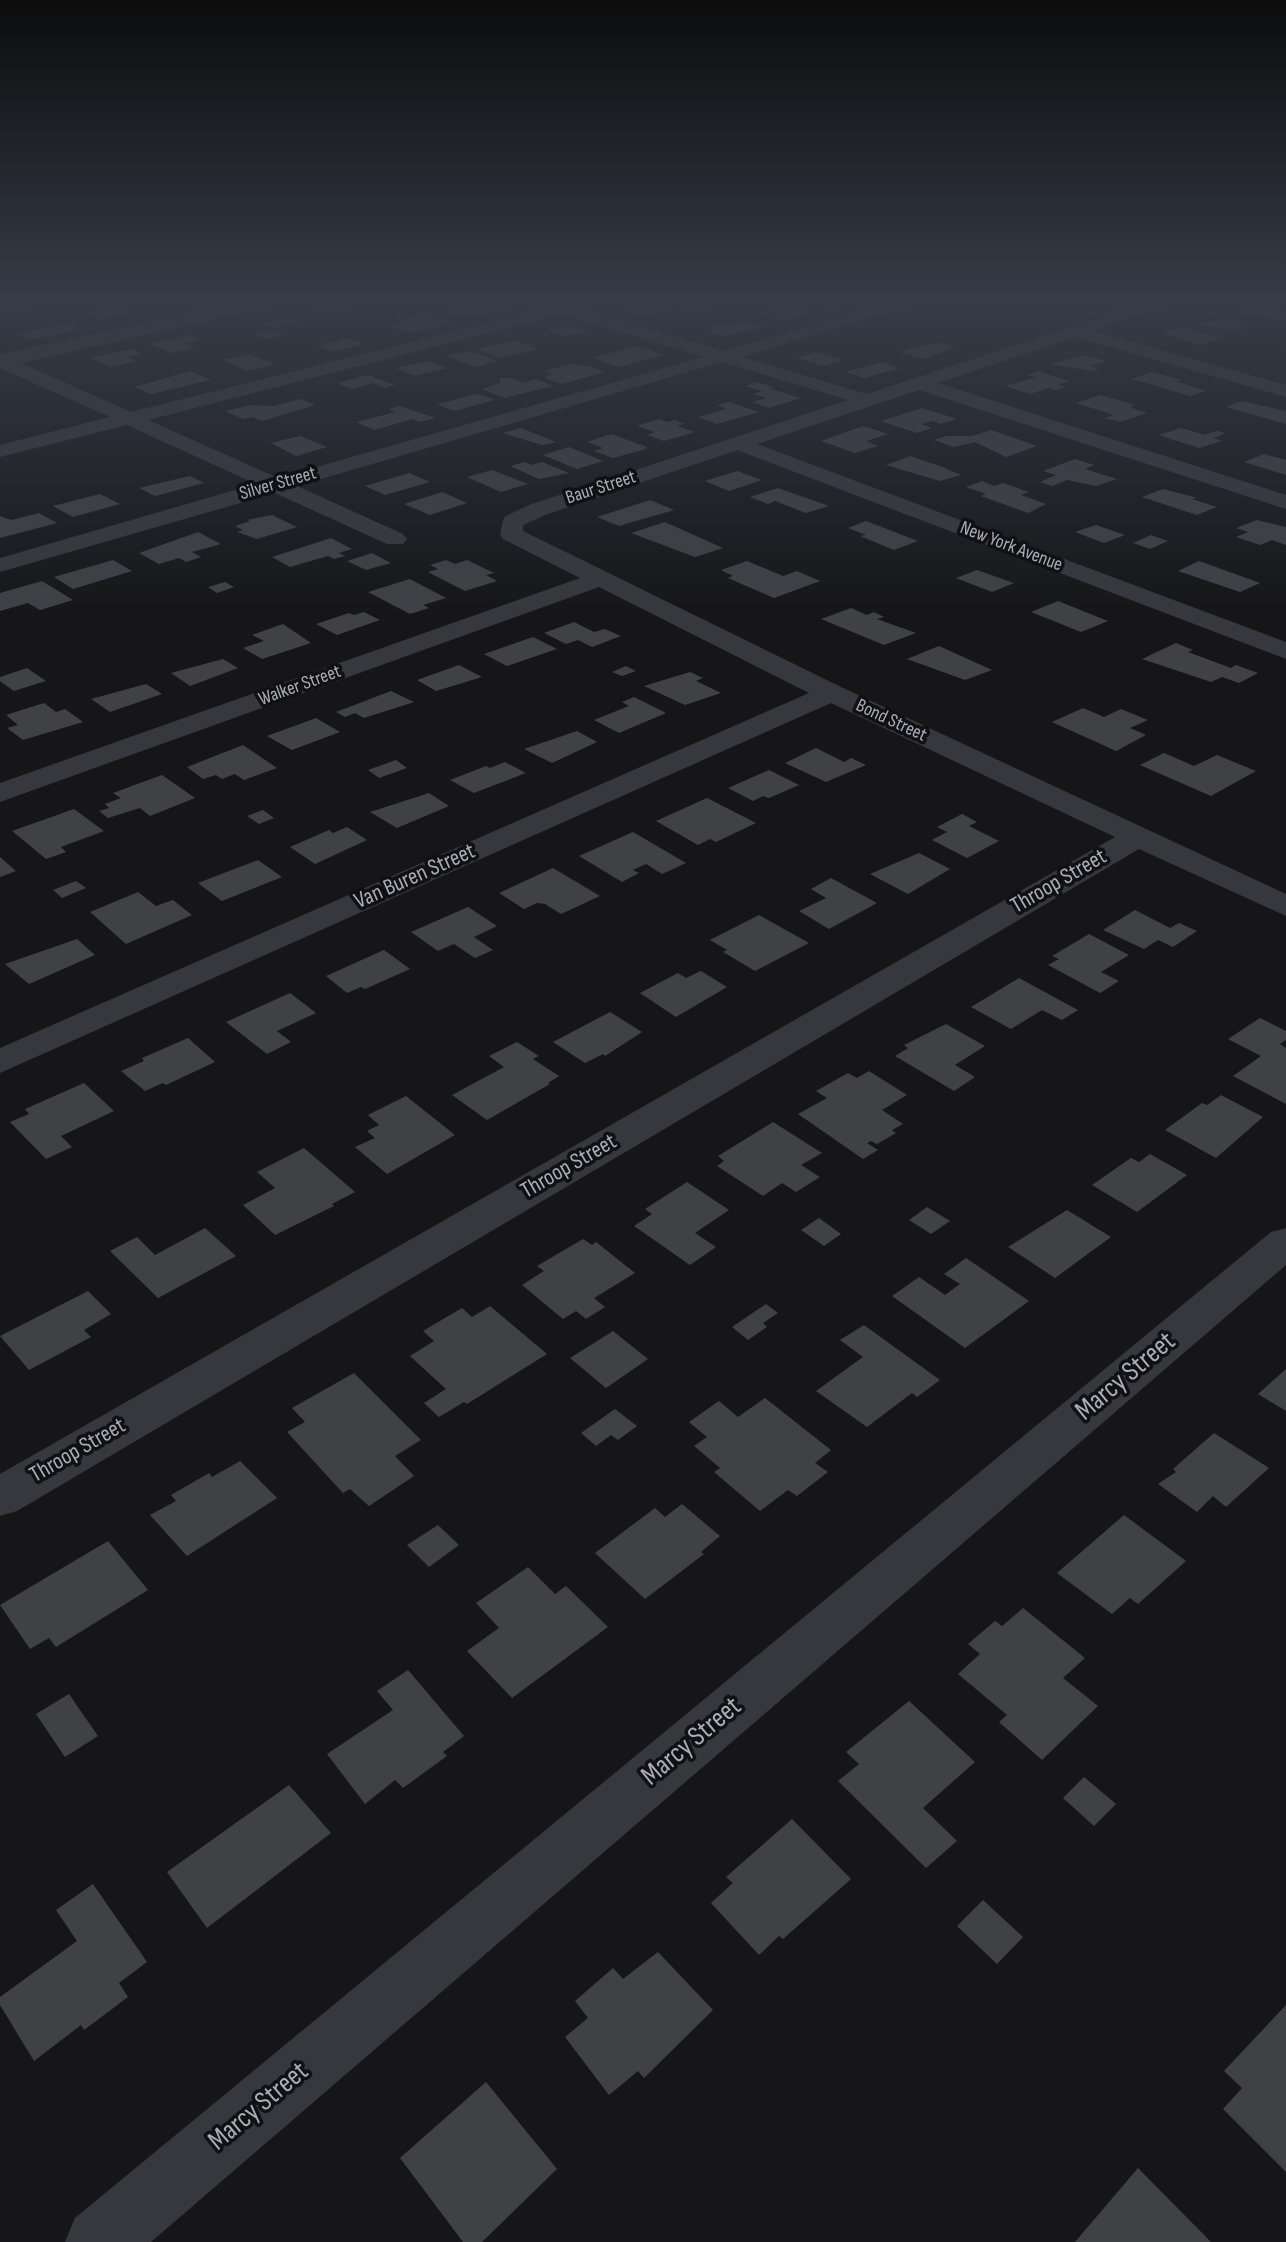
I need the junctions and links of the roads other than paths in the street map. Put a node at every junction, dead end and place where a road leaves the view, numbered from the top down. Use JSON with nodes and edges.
{"nodes":[{"id":1,"x":96,"y":405,"type":"edge"},
{"id":2,"x":184,"y":405,"type":"edge"},
{"id":3,"x":557,"y":405,"type":"edge"},
{"id":4,"x":853,"y":405,"type":"edge"},
{"id":5,"x":985,"y":405,"type":"edge"},
{"id":6,"x":127,"y":419,"type":"junction"},
{"id":7,"x":736,"y":443,"type":"junction"},
{"id":8,"x":0,"y":451,"type":"edge"},
{"id":9,"x":275,"y":485,"type":"junction"},
{"id":10,"x":1286,"y":502,"type":"edge"},
{"id":11,"x":512,"y":522,"type":"joint"},
{"id":12,"x":395,"y":538,"type":"dead end"},
{"id":13,"x":0,"y":565,"type":"edge"},
{"id":14,"x":599,"y":579,"type":"junction"},
{"id":15,"x":1286,"y":652,"type":"edge"},
{"id":16,"x":831,"y":692,"type":"junction"},
{"id":17,"x":0,"y":793,"type":"edge"},
{"id":18,"x":1138,"y":836,"type":"junction"},
{"id":19,"x":1286,"y":906,"type":"edge"},
{"id":20,"x":0,"y":1062,"type":"edge"},
{"id":21,"x":1286,"y":1242,"type":"edge"},
{"id":22,"x":0,"y":1497,"type":"edge"},
{"id":23,"x":99,"y":2242,"type":"edge"}],
"edges":[{"from":1,"to":6,"type":"street"},
{"from":2,"to":6,"type":"street"},
{"from":3,"to":9,"type":"street","name":"Silver Street"},
{"from":4,"to":7,"type":"street","name":"Baur Street"},
{"from":5,"to":10,"type":"street"},
{"from":6,"to":8,"type":"street"},
{"from":6,"to":9,"type":"street"},
{"from":7,"to":11,"type":"street","name":"Baur Street"},
{"from":7,"to":15,"type":"street","name":"New York Avenue"},
{"from":9,"to":12,"type":"street"},
{"from":9,"to":13,"type":"street","name":"Silver Street"},
{"from":11,"to":14,"type":"street","name":"Bond Street"},
{"from":14,"to":16,"type":"street","name":"Bond Street"},
{"from":14,"to":17,"type":"street","name":"Walker Street"},
{"from":16,"to":18,"type":"street","name":"Bond Street"},
{"from":16,"to":20,"type":"street","name":"Van Buren Street"},
{"from":18,"to":19,"type":"street","name":"Bond Street"},
{"from":18,"to":22,"type":"street","name":"Throop Street"},
{"from":21,"to":23,"type":"street","name":"Marcy Street"}]}
